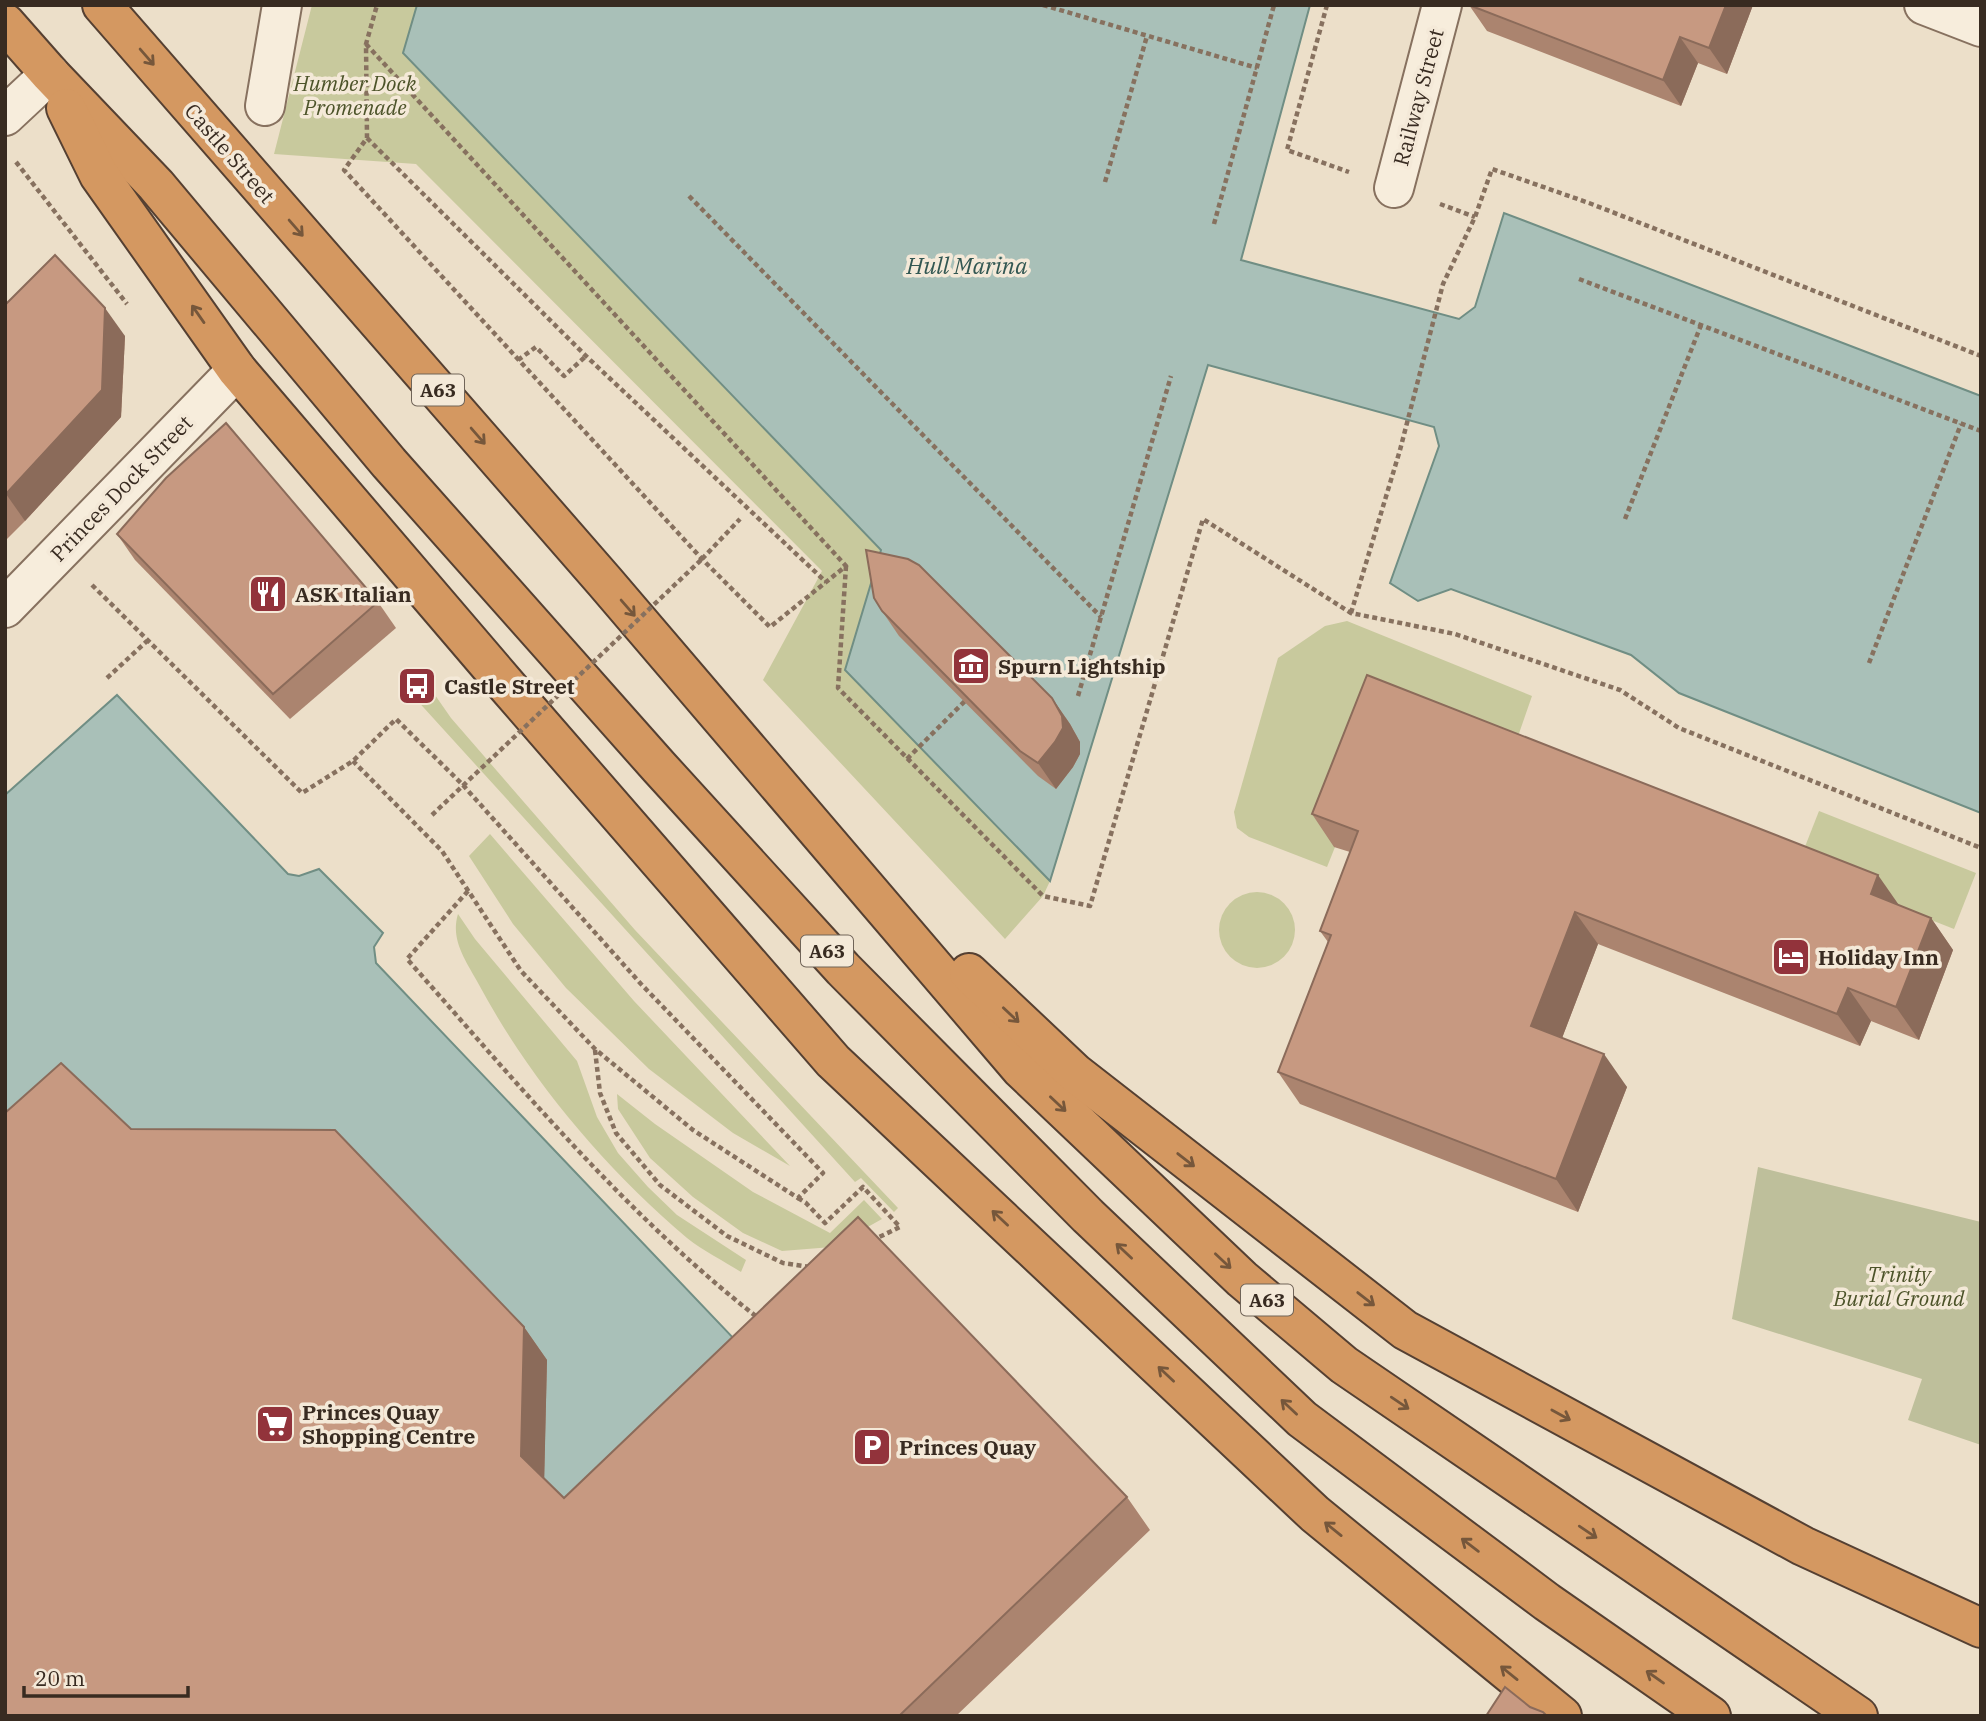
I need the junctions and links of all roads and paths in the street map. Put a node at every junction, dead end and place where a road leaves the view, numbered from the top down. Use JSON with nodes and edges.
{"nodes":[{"id":1,"x":102,"y":5,"type":"edge"},
{"id":2,"x":282,"y":5,"type":"edge"},
{"id":3,"x":377,"y":5,"type":"edge"},
{"id":4,"x":1043,"y":5,"type":"edge"},
{"id":5,"x":1274,"y":5,"type":"edge"},
{"id":6,"x":1327,"y":5,"type":"edge"},
{"id":7,"x":1442,"y":5,"type":"edge"},
{"id":8,"x":1924,"y":5,"type":"edge"},
{"id":9,"x":5,"y":23,"type":"edge"},
{"id":10,"x":1981,"y":27,"type":"edge"},
{"id":11,"x":1147,"y":36,"type":"junction"},
{"id":12,"x":366,"y":44,"type":"junction"},
{"id":13,"x":1257,"y":68,"type":"junction"},
{"id":14,"x":50,"y":74,"type":"junction"},
{"id":15,"x":265,"y":106,"type":"dead end"},
{"id":16,"x":5,"y":116,"type":"edge"},
{"id":17,"x":367,"y":138,"type":"junction"},
{"id":18,"x":16,"y":161,"type":"dead end"},
{"id":19,"x":1105,"y":182,"type":"dead end"},
{"id":20,"x":1394,"y":188,"type":"junction"},
{"id":21,"x":689,"y":196,"type":"dead end"},
{"id":22,"x":1475,"y":217,"type":"junction"},
{"id":23,"x":1214,"y":224,"type":"dead end"},
{"id":24,"x":1578,"y":279,"type":"dead end"},
{"id":25,"x":133,"y":312,"type":"dead end"},
{"id":26,"x":1701,"y":325,"type":"junction"},
{"id":27,"x":586,"y":356,"type":"junction"},
{"id":28,"x":1981,"y":356,"type":"edge"},
{"id":29,"x":518,"y":360,"type":"junction"},
{"id":30,"x":237,"y":370,"type":"junction"},
{"id":31,"x":1171,"y":376,"type":"dead end"},
{"id":32,"x":1961,"y":424,"type":"junction"},
{"id":33,"x":1981,"y":431,"type":"edge"},
{"id":34,"x":740,"y":519,"type":"dead end"},
{"id":35,"x":1625,"y":519,"type":"dead end"},
{"id":36,"x":58,"y":552,"type":"junction"},
{"id":37,"x":702,"y":558,"type":"junction"},
{"id":38,"x":846,"y":566,"type":"junction"},
{"id":39,"x":826,"y":582,"type":"junction"},
{"id":40,"x":5,"y":608,"type":"edge"},
{"id":41,"x":1351,"y":613,"type":"junction"},
{"id":42,"x":1101,"y":617,"type":"junction"},
{"id":43,"x":147,"y":641,"type":"junction"},
{"id":44,"x":1869,"y":663,"type":"dead end"},
{"id":45,"x":107,"y":678,"type":"dead end"},
{"id":46,"x":1078,"y":696,"type":"dead end"},
{"id":47,"x":965,"y":701,"type":"edge"},
{"id":48,"x":907,"y":759,"type":"junction"},
{"id":49,"x":353,"y":761,"type":"junction"},
{"id":50,"x":772,"y":776,"type":"junction"},
{"id":51,"x":462,"y":784,"type":"junction"},
{"id":52,"x":432,"y":815,"type":"dead end"},
{"id":53,"x":1981,"y":848,"type":"edge"},
{"id":54,"x":468,"y":891,"type":"junction"},
{"id":55,"x":595,"y":1049,"type":"junction"},
{"id":56,"x":797,"y":1198,"type":"junction"},
{"id":57,"x":864,"y":1246,"type":"edge"},
{"id":58,"x":820,"y":1268,"type":"edge"},
{"id":59,"x":761,"y":1320,"type":"edge"},
{"id":60,"x":1981,"y":1628,"type":"edge"},
{"id":61,"x":1562,"y":1716,"type":"edge"},
{"id":62,"x":1712,"y":1716,"type":"edge"},
{"id":63,"x":1858,"y":1716,"type":"edge"}],
"edges":[{"from":1,"to":50,"type":"highway","name":"Castle Street","number":"A63","one_way":true},
{"from":2,"to":15,"type":"street"},
{"from":3,"to":12,"type":"path"},
{"from":4,"to":11,"type":"path"},
{"from":5,"to":13,"type":"path"},
{"from":6,"to":20,"type":"path"},
{"from":7,"to":20,"type":"street","name":"Railway Street"},
{"from":8,"to":10,"type":"street"},
{"from":9,"to":14,"type":"highway","number":"A63"},
{"from":11,"to":13,"type":"path"},
{"from":11,"to":19,"type":"path"},
{"from":12,"to":17,"type":"path"},
{"from":12,"to":38,"type":"path"},
{"from":13,"to":23,"type":"path"},
{"from":14,"to":16,"type":"street"},
{"from":30,"to":14,"type":"highway","number":"A63","one_way":true},
{"from":62,"to":14,"type":"highway","number":"A63","one_way":true},
{"from":17,"to":27,"type":"path"},
{"from":17,"to":29,"type":"path"},
{"from":18,"to":25,"type":"path"},
{"from":20,"to":22,"type":"path"},
{"from":21,"to":42,"type":"path"},
{"from":22,"to":28,"type":"path"},
{"from":22,"to":41,"type":"path"},
{"from":24,"to":26,"type":"path"},
{"from":26,"to":32,"type":"path"},
{"from":26,"to":35,"type":"path"},
{"from":27,"to":29,"type":"path"},
{"from":27,"to":39,"type":"path"},
{"from":29,"to":37,"type":"path"},
{"from":30,"to":36,"type":"street","name":"Princes Dock Street"},
{"from":61,"to":30,"type":"highway","number":"A63","one_way":true},
{"from":31,"to":42,"type":"path"},
{"from":32,"to":33,"type":"path"},
{"from":32,"to":44,"type":"path"},
{"from":34,"to":37,"type":"path"},
{"from":36,"to":40,"type":"street","name":"Princes Dock Street"},
{"from":36,"to":43,"type":"path"},
{"from":37,"to":39,"type":"path"},
{"from":37,"to":51,"type":"path","bridge":true},
{"from":38,"to":39,"type":"path"},
{"from":38,"to":48,"type":"path"},
{"from":41,"to":48,"type":"path"},
{"from":41,"to":53,"type":"path"},
{"from":42,"to":46,"type":"path"},
{"from":43,"to":45,"type":"path"},
{"from":43,"to":49,"type":"path"},
{"from":47,"to":48,"type":"path"},
{"from":49,"to":51,"type":"path"},
{"from":49,"to":54,"type":"path"},
{"from":50,"to":60,"type":"highway","one_way":true},
{"from":50,"to":63,"type":"highway","number":"A63","one_way":true},
{"from":51,"to":52,"type":"path","bridge":true},
{"from":51,"to":56,"type":"path"},
{"from":54,"to":55,"type":"path"},
{"from":54,"to":59,"type":"path"},
{"from":55,"to":56,"type":"path"},
{"from":55,"to":58,"type":"path"},
{"from":56,"to":57,"type":"path"}]}
